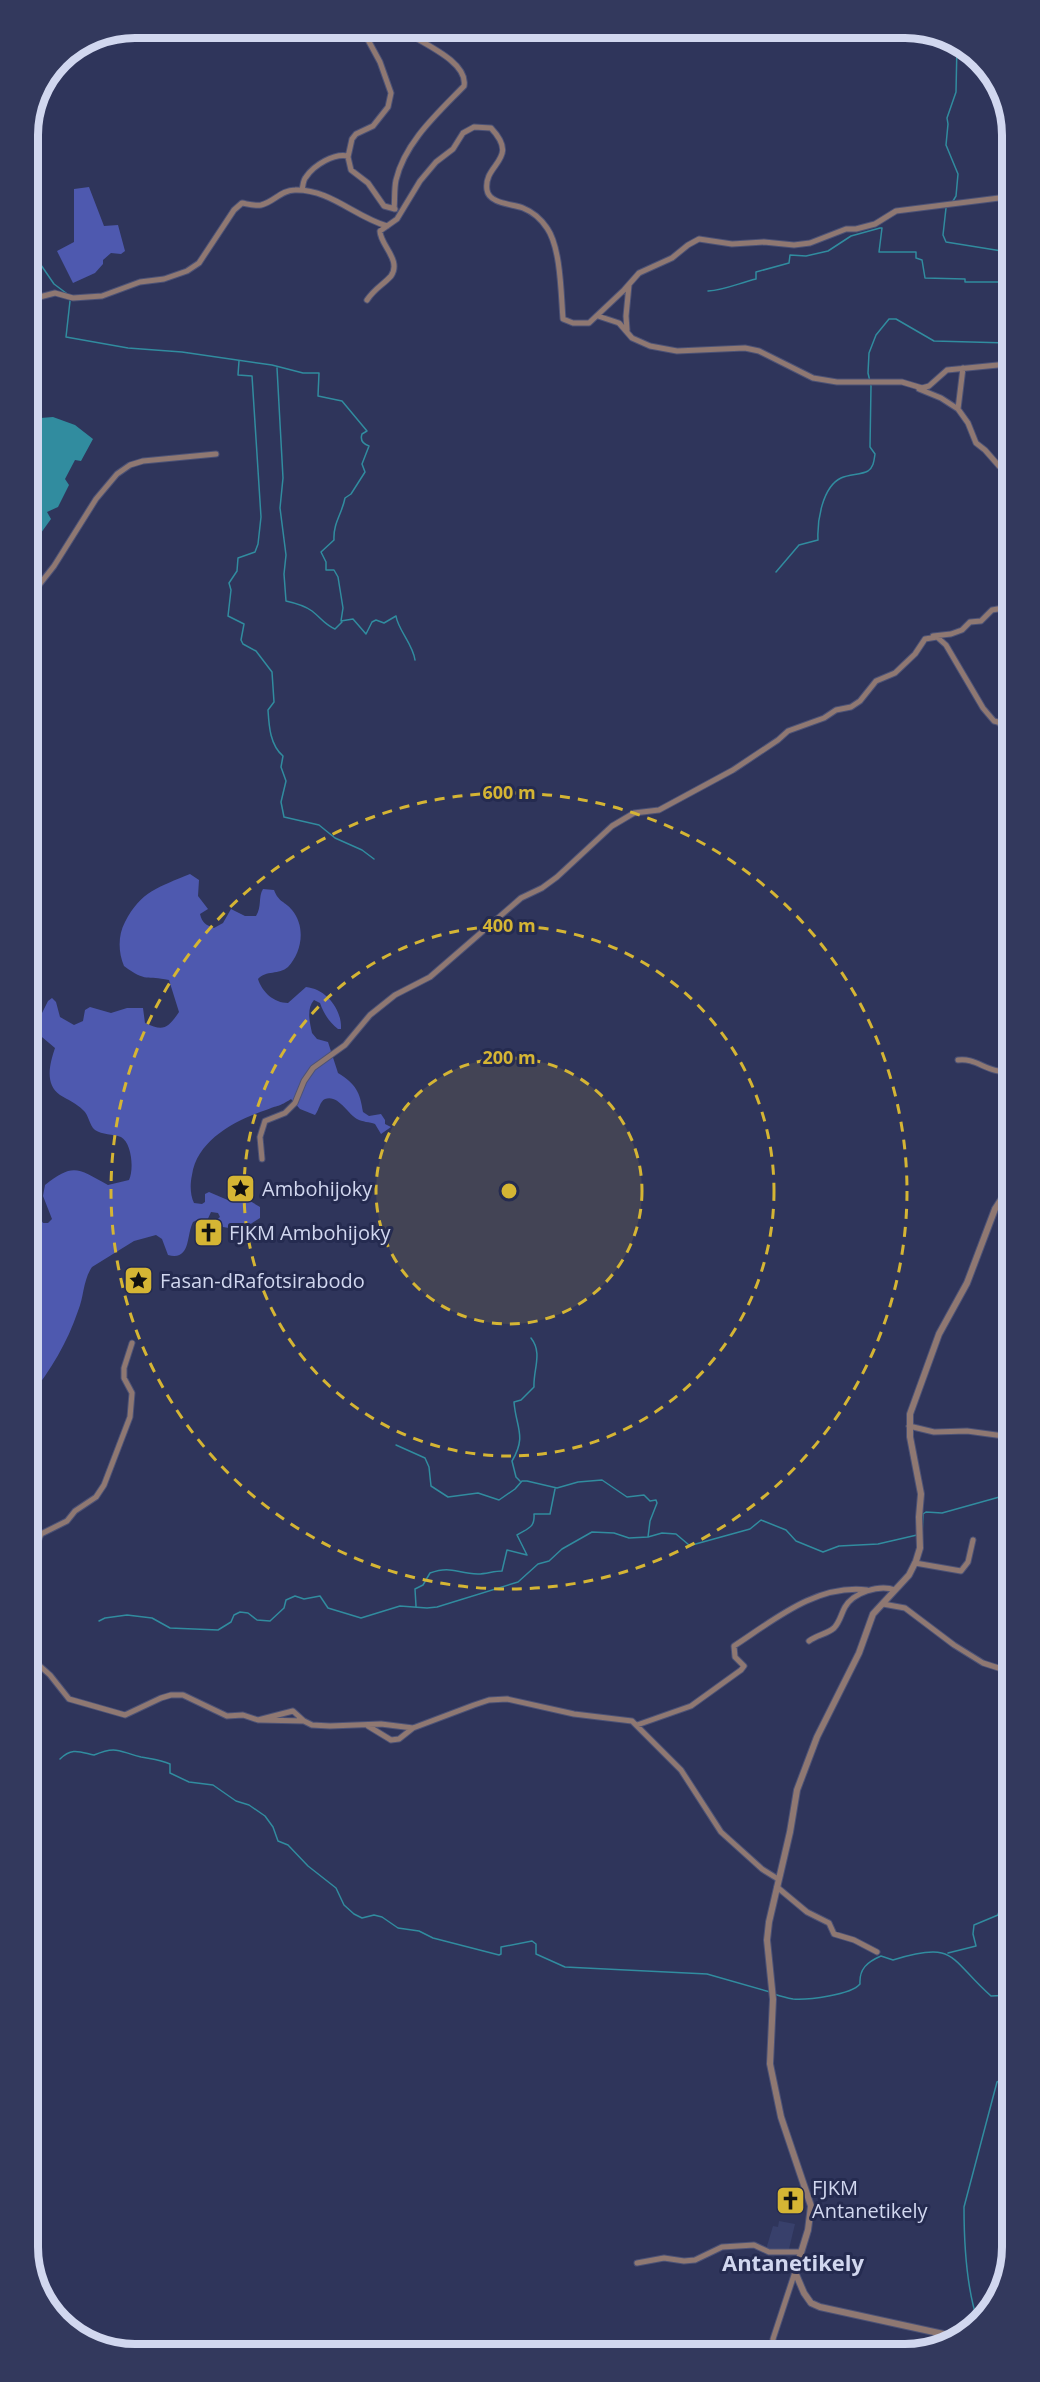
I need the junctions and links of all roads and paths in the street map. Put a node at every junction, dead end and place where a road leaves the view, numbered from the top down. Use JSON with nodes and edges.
{"nodes":[{"id":1,"x":367,"y":38,"type":"edge"},
{"id":2,"x":415,"y":38,"type":"edge"},
{"id":3,"x":348,"y":156,"type":"junction"},
{"id":4,"x":302,"y":190,"type":"junction"},
{"id":5,"x":1002,"y":198,"type":"edge"},
{"id":6,"x":394,"y":209,"type":"junction"},
{"id":7,"x":402,"y":211,"type":"junction"},
{"id":8,"x":387,"y":226,"type":"junction"},
{"id":9,"x":629,"y":284,"type":"junction"},
{"id":10,"x":38,"y":297,"type":"edge"},
{"id":11,"x":368,"y":300,"type":"dead end"},
{"id":12,"x":598,"y":316,"type":"junction"},
{"id":13,"x":627,"y":332,"type":"junction"},
{"id":14,"x":1002,"y":365,"type":"edge"},
{"id":15,"x":963,"y":368,"type":"junction"},
{"id":16,"x":917,"y":388,"type":"junction"},
{"id":17,"x":958,"y":409,"type":"junction"},
{"id":18,"x":216,"y":454,"type":"dead end"},
{"id":19,"x":1002,"y":465,"type":"edge"},
{"id":20,"x":38,"y":586,"type":"edge"},
{"id":21,"x":1002,"y":608,"type":"edge"},
{"id":22,"x":932,"y":637,"type":"junction"},
{"id":23,"x":1000,"y":724,"type":"edge"},
{"id":24,"x":958,"y":1060,"type":"dead end"},
{"id":25,"x":1002,"y":1070,"type":"edge"},
{"id":26,"x":262,"y":1159,"type":"dead end"},
{"id":27,"x":1002,"y":1204,"type":"edge"},
{"id":28,"x":132,"y":1343,"type":"dead end"},
{"id":29,"x":909,"y":1426,"type":"junction"},
{"id":30,"x":1002,"y":1436,"type":"edge"},
{"id":31,"x":974,"y":1540,"type":"dead end"},
{"id":32,"x":38,"y":1542,"type":"edge"},
{"id":33,"x":915,"y":1563,"type":"junction"},
{"id":34,"x":867,"y":1590,"type":"junction"},
{"id":35,"x":895,"y":1590,"type":"junction"},
{"id":36,"x":883,"y":1604,"type":"junction"},
{"id":37,"x":809,"y":1641,"type":"dead end"},
{"id":38,"x":38,"y":1664,"type":"edge"},
{"id":39,"x":1002,"y":1669,"type":"edge"},
{"id":40,"x":258,"y":1720,"type":"junction"},
{"id":41,"x":304,"y":1721,"type":"junction"},
{"id":42,"x":366,"y":1725,"type":"junction"},
{"id":43,"x":637,"y":1725,"type":"junction"},
{"id":44,"x":413,"y":1728,"type":"junction"},
{"id":45,"x":778,"y":1879,"type":"junction"},
{"id":46,"x":777,"y":1887,"type":"junction"},
{"id":47,"x":877,"y":1952,"type":"dead end"},
{"id":48,"x":801,"y":2252,"type":"junction"},
{"id":49,"x":637,"y":2263,"type":"dead end"},
{"id":50,"x":795,"y":2272,"type":"junction"},
{"id":51,"x":949,"y":2335,"type":"edge"},
{"id":52,"x":774,"y":2344,"type":"edge"}],
"edges":[{"from":1,"to":3,"type":"street"},
{"from":2,"to":6,"type":"street"},
{"from":3,"to":4,"type":"street"},
{"from":3,"to":6,"type":"street"},
{"from":4,"to":8,"type":"street"},
{"from":4,"to":10,"type":"street"},
{"from":5,"to":9,"type":"street"},
{"from":6,"to":7,"type":"street"},
{"from":7,"to":8,"type":"street"},
{"from":7,"to":12,"type":"street"},
{"from":8,"to":11,"type":"street"},
{"from":9,"to":12,"type":"street"},
{"from":9,"to":13,"type":"street"},
{"from":12,"to":13,"type":"street"},
{"from":13,"to":16,"type":"street"},
{"from":14,"to":15,"type":"street"},
{"from":15,"to":16,"type":"street"},
{"from":15,"to":17,"type":"street"},
{"from":16,"to":17,"type":"street"},
{"from":17,"to":19,"type":"street"},
{"from":18,"to":20,"type":"street"},
{"from":21,"to":22,"type":"street"},
{"from":22,"to":23,"type":"street"},
{"from":22,"to":26,"type":"street"},
{"from":24,"to":25,"type":"street"},
{"from":27,"to":29,"type":"street"},
{"from":28,"to":32,"type":"street"},
{"from":29,"to":30,"type":"street"},
{"from":29,"to":33,"type":"street"},
{"from":31,"to":33,"type":"street"},
{"from":33,"to":35,"type":"street"},
{"from":34,"to":35,"type":"street"},
{"from":34,"to":37,"type":"street"},
{"from":34,"to":43,"type":"street"},
{"from":35,"to":36,"type":"street"},
{"from":36,"to":39,"type":"street"},
{"from":36,"to":45,"type":"street"},
{"from":38,"to":40,"type":"street"},
{"from":40,"to":41,"type":"street"},
{"from":40,"to":41,"type":"street"},
{"from":41,"to":42,"type":"street"},
{"from":42,"to":44,"type":"street"},
{"from":42,"to":44,"type":"street"},
{"from":43,"to":44,"type":"street"},
{"from":43,"to":45,"type":"street"},
{"from":45,"to":46,"type":"street"},
{"from":46,"to":47,"type":"street"},
{"from":46,"to":48,"type":"street"},
{"from":48,"to":49,"type":"street"},
{"from":48,"to":50,"type":"street"},
{"from":50,"to":51,"type":"street"},
{"from":50,"to":52,"type":"street"}]}
